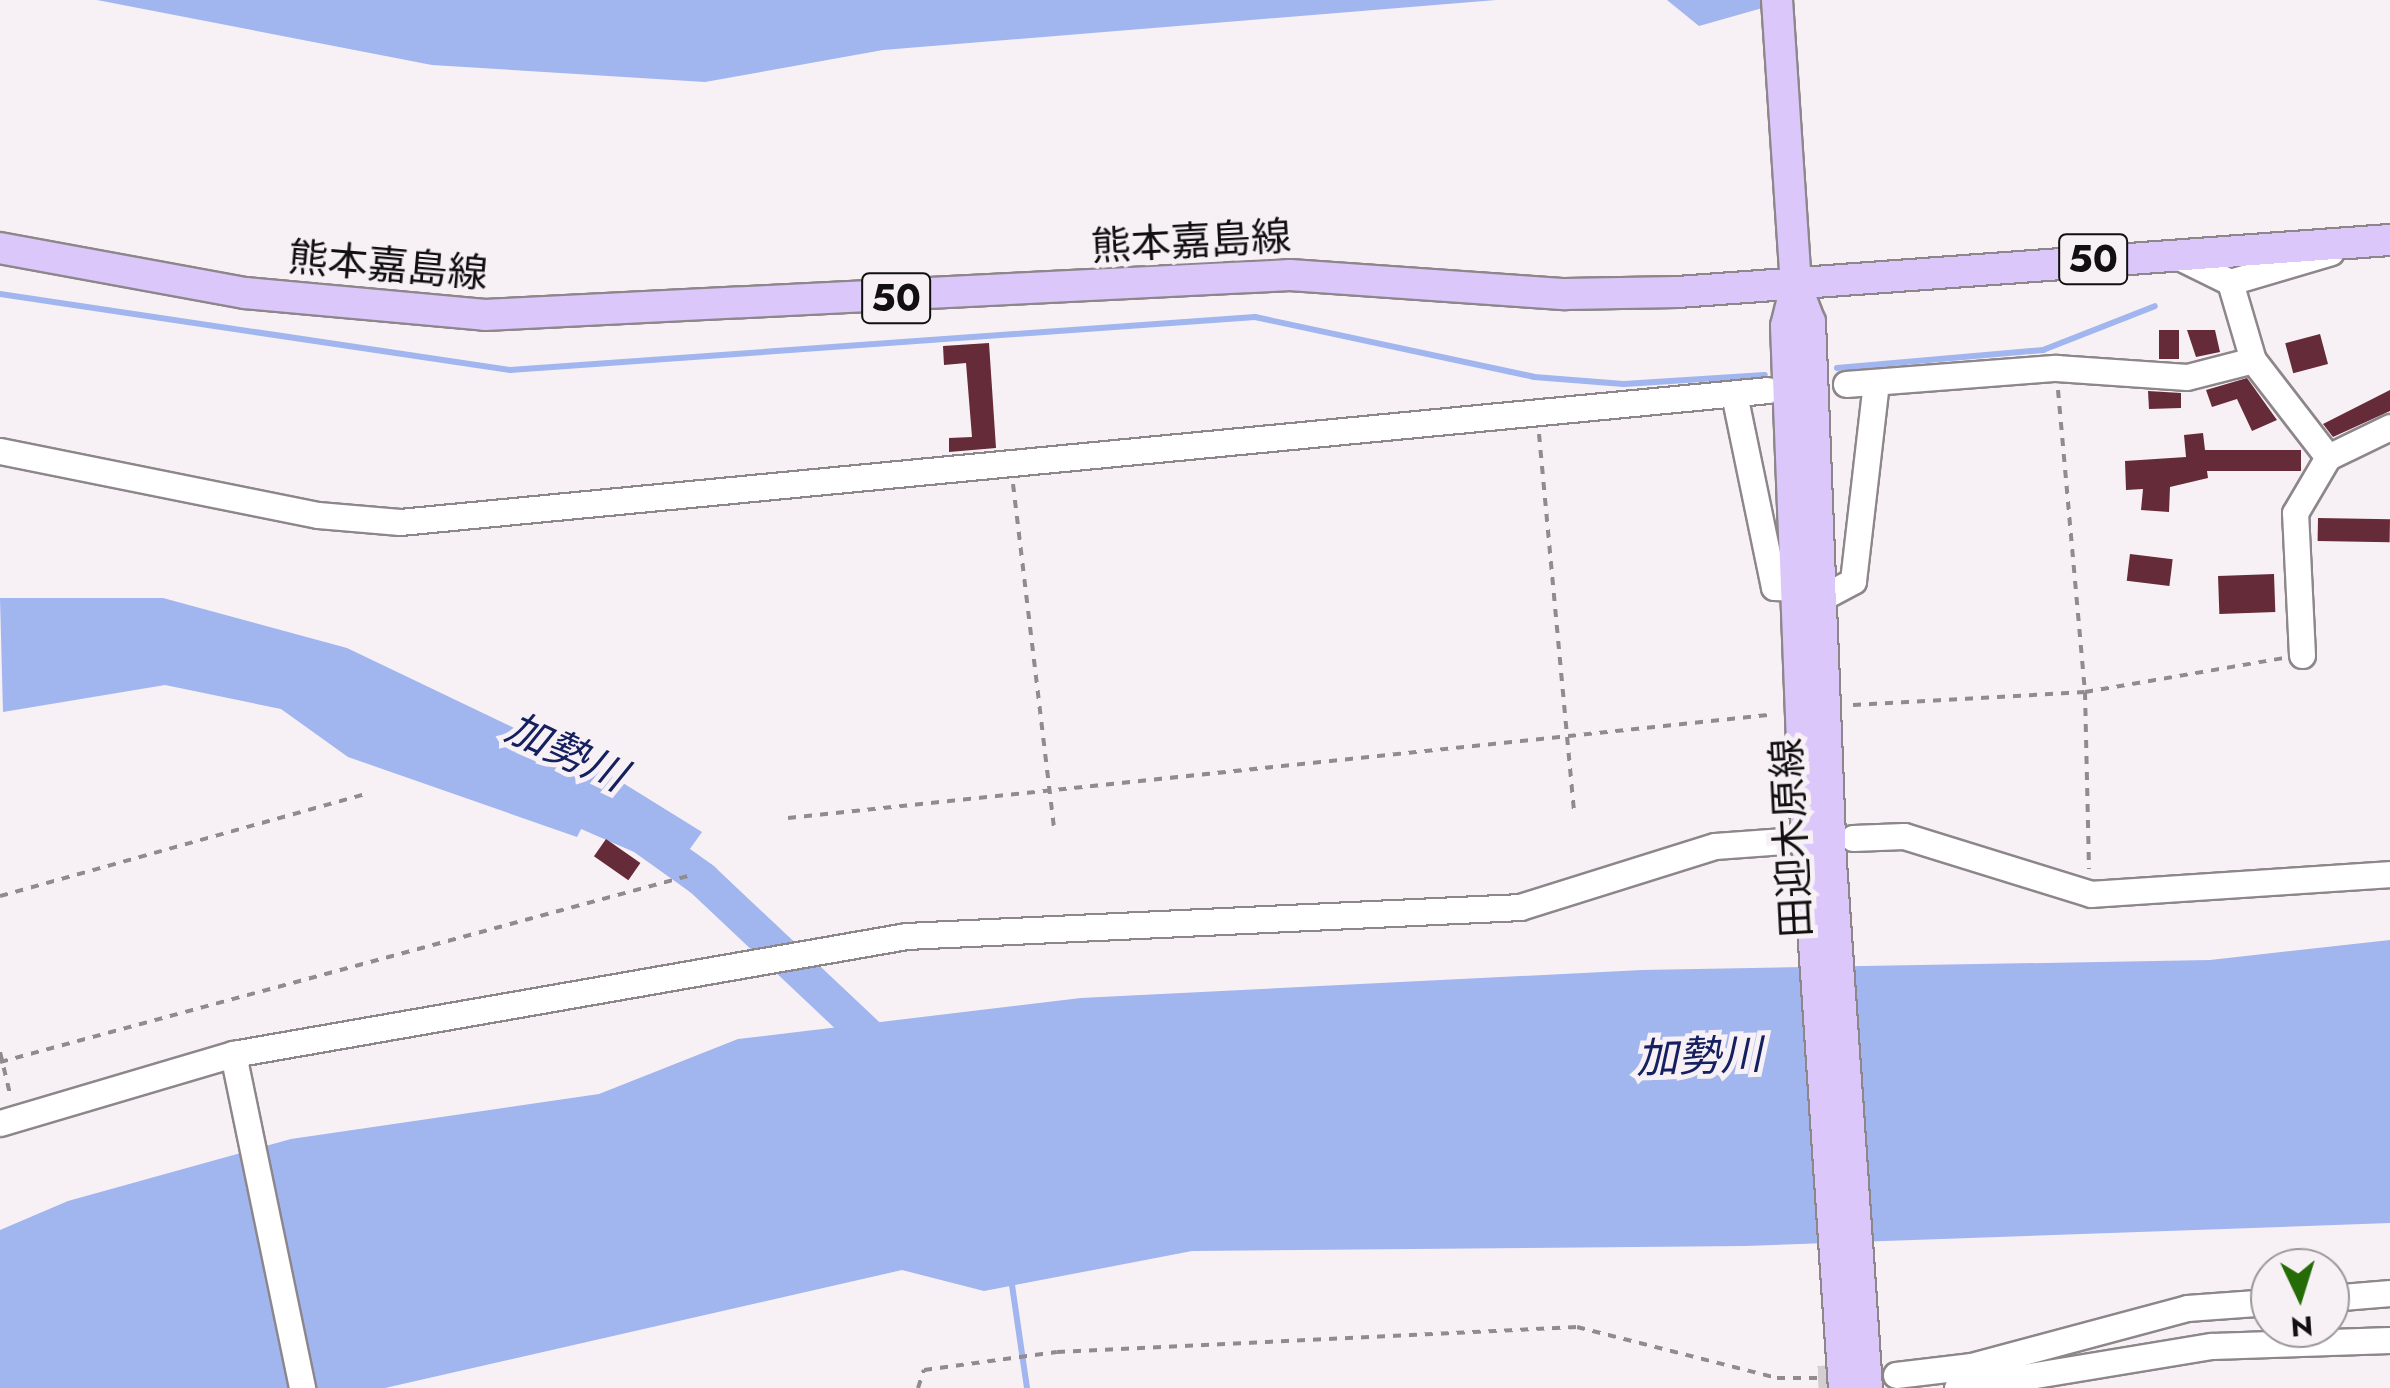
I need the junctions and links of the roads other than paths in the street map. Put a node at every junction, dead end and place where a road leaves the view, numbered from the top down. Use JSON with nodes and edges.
{"nodes":[{"id":1,"x":1776,"y":0,"type":"edge"},
{"id":2,"x":2378,"y":240,"type":"edge"},
{"id":3,"x":0,"y":248,"type":"edge"},
{"id":4,"x":2168,"y":252,"type":"junction"},
{"id":5,"x":2230,"y":282,"type":"junction"},
{"id":6,"x":1796,"y":286,"type":"junction"},
{"id":7,"x":2253,"y":360,"type":"junction"},
{"id":8,"x":1876,"y":382,"type":"junction"},
{"id":9,"x":1846,"y":384,"type":"dead end"},
{"id":10,"x":1768,"y":390,"type":"dead end"},
{"id":11,"x":1734,"y":394,"type":"junction"},
{"id":12,"x":2390,"y":427,"type":"edge"},
{"id":13,"x":0,"y":451,"type":"edge"},
{"id":14,"x":2328,"y":456,"type":"junction"},
{"id":15,"x":1812,"y":592,"type":"junction"},
{"id":16,"x":2302,"y":655,"type":"road end"},
{"id":17,"x":1853,"y":838,"type":"dead end"},
{"id":18,"x":1784,"y":841,"type":"dead end"},
{"id":19,"x":2390,"y":874,"type":"edge"},
{"id":20,"x":233,"y":1054,"type":"junction"},
{"id":21,"x":8,"y":1120,"type":"edge"},
{"id":22,"x":1848,"y":1263,"type":"junction"},
{"id":23,"x":2390,"y":1293,"type":"edge"},
{"id":24,"x":2350,"y":1296,"type":"edge"},
{"id":25,"x":2250,"y":1303,"type":"edge"},
{"id":26,"x":2390,"y":1340,"type":"edge"},
{"id":27,"x":1831,"y":1383,"type":"edge"},
{"id":28,"x":302,"y":1388,"type":"edge"},
{"id":29,"x":1867,"y":1388,"type":"edge"},
{"id":30,"x":1918,"y":1388,"type":"edge"},
{"id":31,"x":1957,"y":1388,"type":"edge"}],
"edges":[{"from":1,"to":6,"type":"main road","name":"田迎木原線"},
{"from":2,"to":4,"type":"main road","name":"熊本嘉島線","number":"50"},
{"from":2,"to":5,"type":"street"},
{"from":3,"to":6,"type":"main road","name":"熊本嘉島線","number":"50"},
{"from":4,"to":5,"type":"street"},
{"from":4,"to":6,"type":"main road","name":"熊本嘉島線","number":"50"},
{"from":5,"to":7,"type":"street"},
{"from":6,"to":15,"type":"main road","name":"田迎木原線"},
{"from":7,"to":8,"type":"street"},
{"from":7,"to":14,"type":"street"},
{"from":8,"to":9,"type":"street"},
{"from":8,"to":15,"type":"street"},
{"from":10,"to":11,"type":"street"},
{"from":11,"to":13,"type":"street"},
{"from":11,"to":15,"type":"street"},
{"from":12,"to":14,"type":"street"},
{"from":14,"to":16,"type":"street"},
{"from":15,"to":22,"type":"main road","name":"田迎木原線"},
{"from":17,"to":19,"type":"street"},
{"from":18,"to":20,"type":"street"},
{"from":20,"to":21,"type":"street"},
{"from":20,"to":28,"type":"street"},
{"from":22,"to":27,"type":"main road","name":"田迎木原線"},
{"from":22,"to":29,"type":"main road","name":"田迎木原線"},
{"from":23,"to":24,"type":"street"},
{"from":25,"to":30,"type":"street"},
{"from":26,"to":31,"type":"street"}]}
